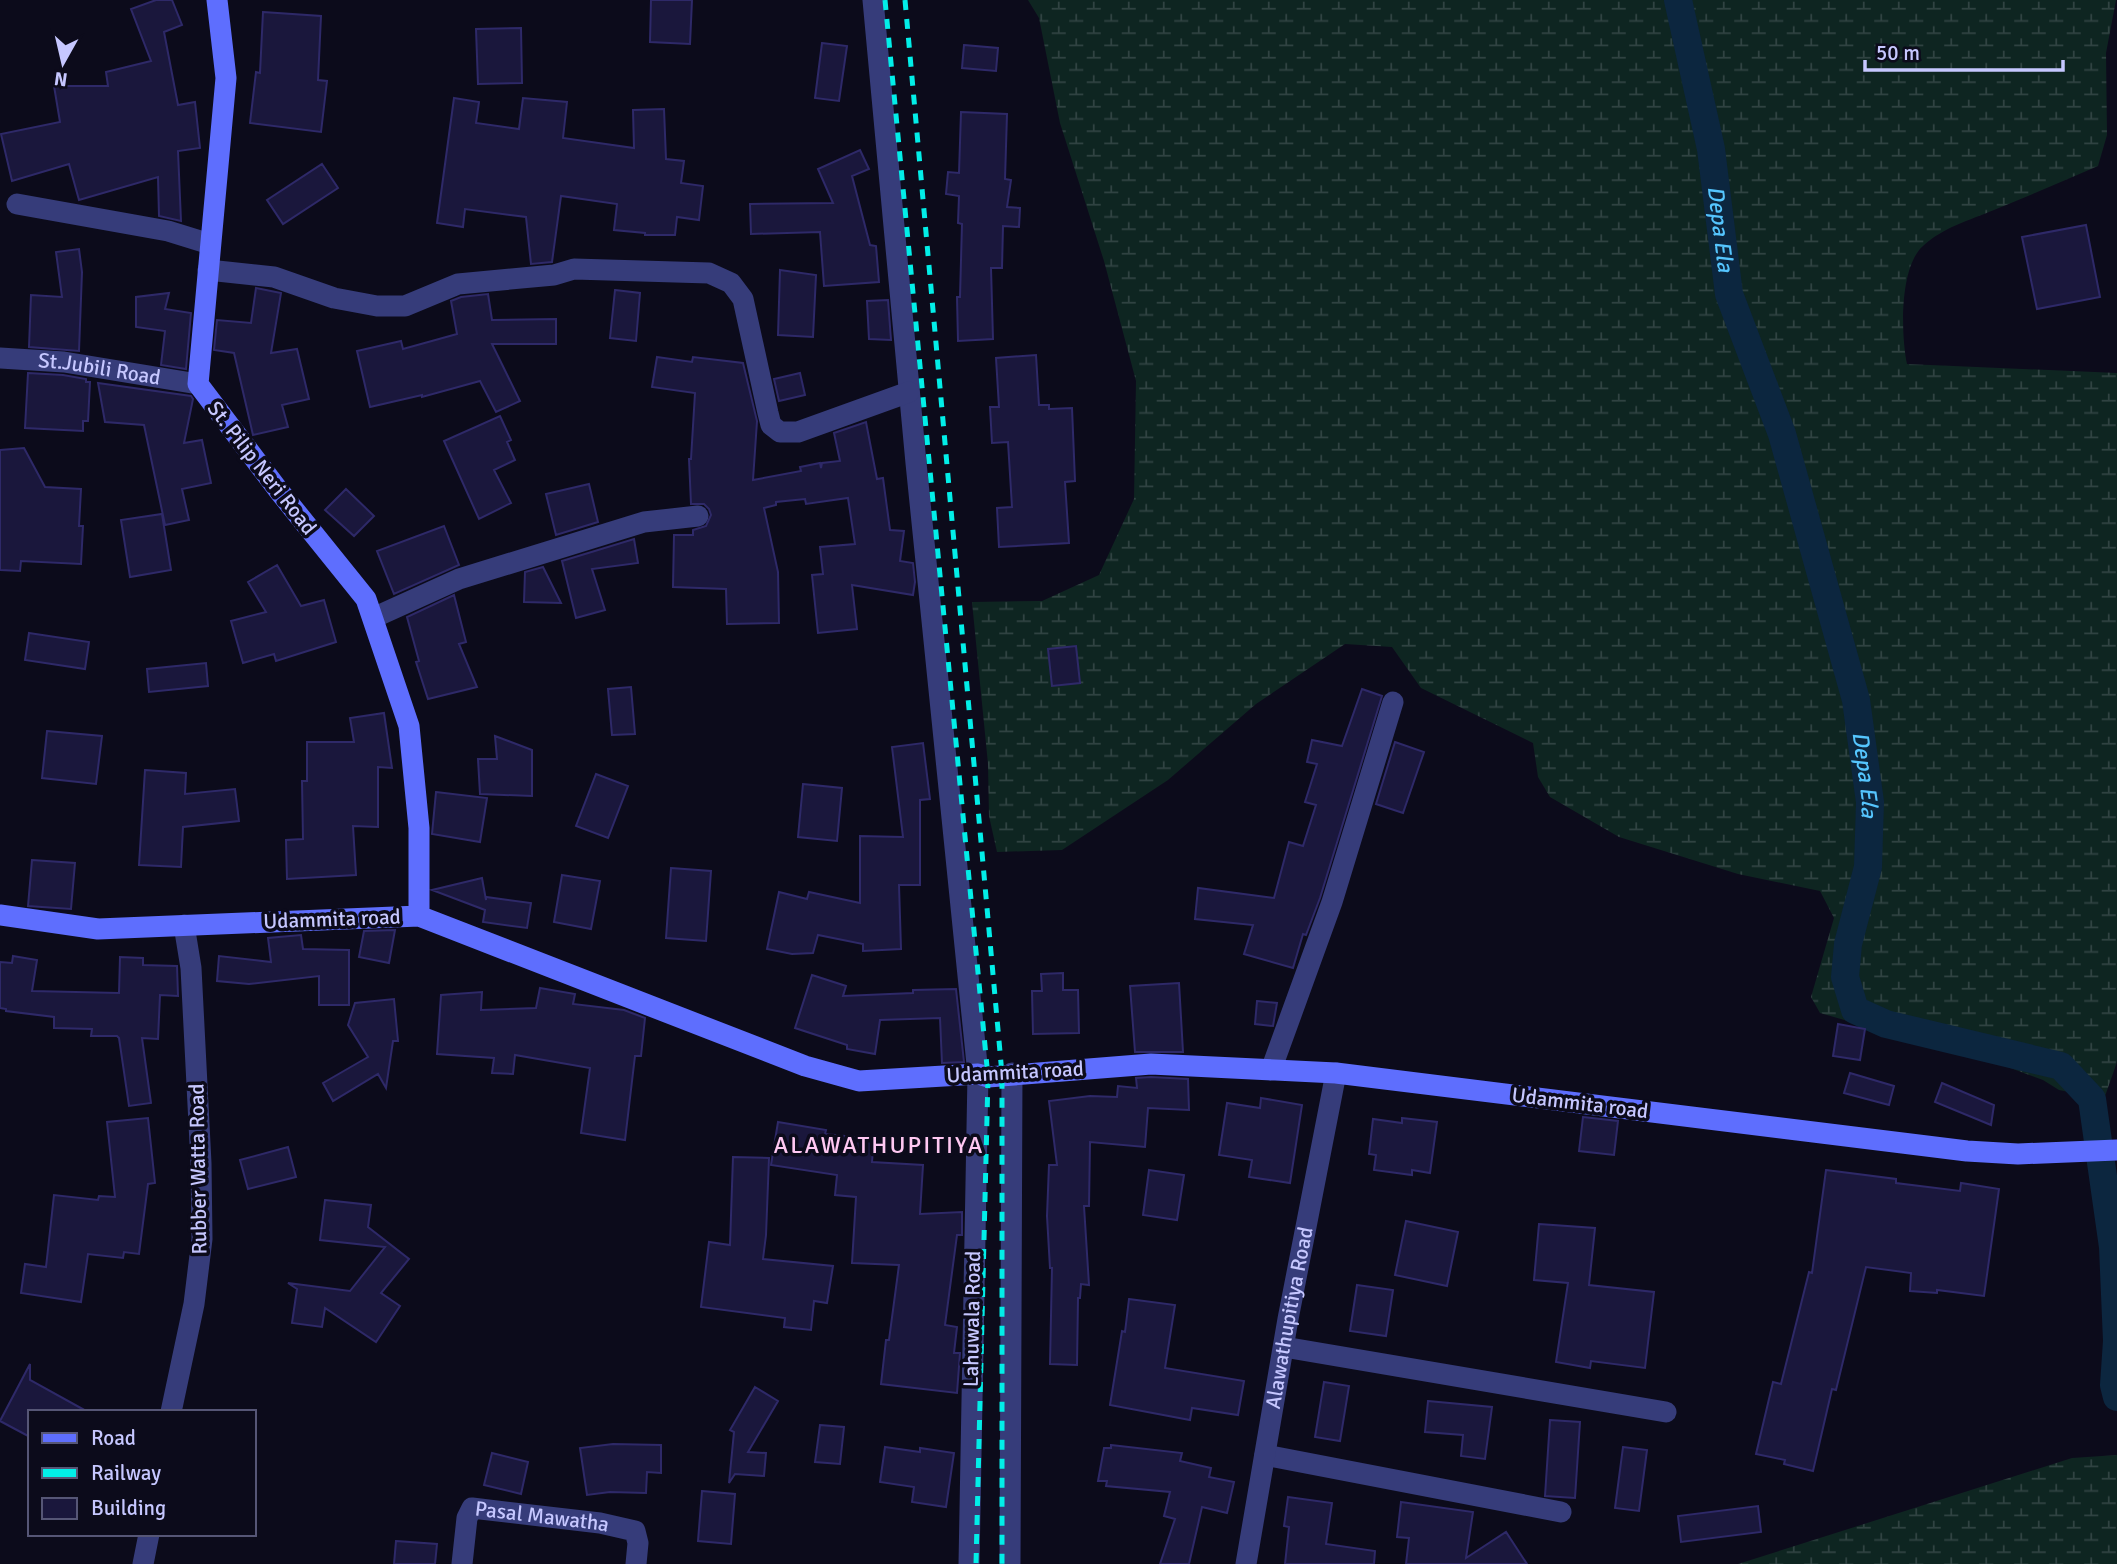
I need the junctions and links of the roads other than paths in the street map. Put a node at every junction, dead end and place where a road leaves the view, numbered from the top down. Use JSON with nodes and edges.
{"nodes":[{"id":1,"x":217,"y":0,"type":"edge"},
{"id":2,"x":873,"y":0,"type":"edge"},
{"id":3,"x":17,"y":204,"type":"dead end"},
{"id":4,"x":210,"y":244,"type":"junction"},
{"id":5,"x":208,"y":270,"type":"junction"},
{"id":6,"x":0,"y":358,"type":"edge"},
{"id":7,"x":198,"y":384,"type":"junction"},
{"id":8,"x":909,"y":392,"type":"junction"},
{"id":9,"x":698,"y":516,"type":"dead end"},
{"id":10,"x":373,"y":618,"type":"junction"},
{"id":11,"x":1393,"y":702,"type":"dead end"},
{"id":12,"x":0,"y":915,"type":"edge"},
{"id":13,"x":419,"y":916,"type":"junction"},
{"id":14,"x":184,"y":925,"type":"junction"},
{"id":15,"x":1271,"y":1070,"type":"junction"},
{"id":16,"x":1012,"y":1073,"type":"junction"},
{"id":17,"x":1336,"y":1073,"type":"junction"},
{"id":18,"x":978,"y":1074,"type":"junction"},
{"id":19,"x":2117,"y":1150,"type":"edge"},
{"id":20,"x":1284,"y":1347,"type":"junction"},
{"id":21,"x":171,"y":1410,"type":"edge"},
{"id":22,"x":1666,"y":1412,"type":"dead end"},
{"id":23,"x":1265,"y":1455,"type":"junction"},
{"id":24,"x":1561,"y":1512,"type":"dead end"},
{"id":25,"x":149,"y":1536,"type":"edge"},
{"id":26,"x":143,"y":1564,"type":"edge"},
{"id":27,"x":462,"y":1564,"type":"edge"},
{"id":28,"x":636,"y":1564,"type":"edge"},
{"id":29,"x":969,"y":1564,"type":"edge"},
{"id":30,"x":1010,"y":1564,"type":"edge"},
{"id":31,"x":1247,"y":1564,"type":"edge"}],
"edges":[{"from":1,"to":4,"type":"street","name":"St. Pilip Neri Road"},
{"from":2,"to":8,"type":"street","name":"Lahuwala Road"},
{"from":3,"to":4,"type":"street"},
{"from":4,"to":5,"type":"street","name":"St. Pilip Neri Road"},
{"from":5,"to":7,"type":"street","name":"St. Pilip Neri Road"},
{"from":5,"to":8,"type":"street"},
{"from":6,"to":7,"type":"street","name":"St.Jubili Road"},
{"from":7,"to":10,"type":"street","name":"St. Pilip Neri Road"},
{"from":8,"to":18,"type":"street","name":"Lahuwala Road"},
{"from":9,"to":10,"type":"street"},
{"from":10,"to":13,"type":"street","name":"St. Pilip Neri Road"},
{"from":11,"to":15,"type":"street"},
{"from":12,"to":14,"type":"street","name":"Udammita road"},
{"from":13,"to":14,"type":"street","name":"Udammita road"},
{"from":13,"to":18,"type":"street","name":"Udammita road"},
{"from":14,"to":21,"type":"street","name":"Rubber Watta Road"},
{"from":15,"to":16,"type":"street","name":"Udammita road"},
{"from":15,"to":17,"type":"street","name":"Udammita road"},
{"from":16,"to":18,"type":"street","name":"Udammita road"},
{"from":16,"to":30,"type":"street"},
{"from":17,"to":19,"type":"street","name":"Udammita road"},
{"from":17,"to":20,"type":"street","name":"Alawathupitiya Road"},
{"from":18,"to":29,"type":"street","name":"Lahuwala Road"},
{"from":20,"to":22,"type":"street"},
{"from":20,"to":23,"type":"street","name":"Alawathupitiya Road"},
{"from":23,"to":24,"type":"street"},
{"from":23,"to":31,"type":"street","name":"Alawathupitiya Road"},
{"from":25,"to":26,"type":"street"},
{"from":27,"to":28,"type":"street","name":"Pasal Mawatha"}]}
